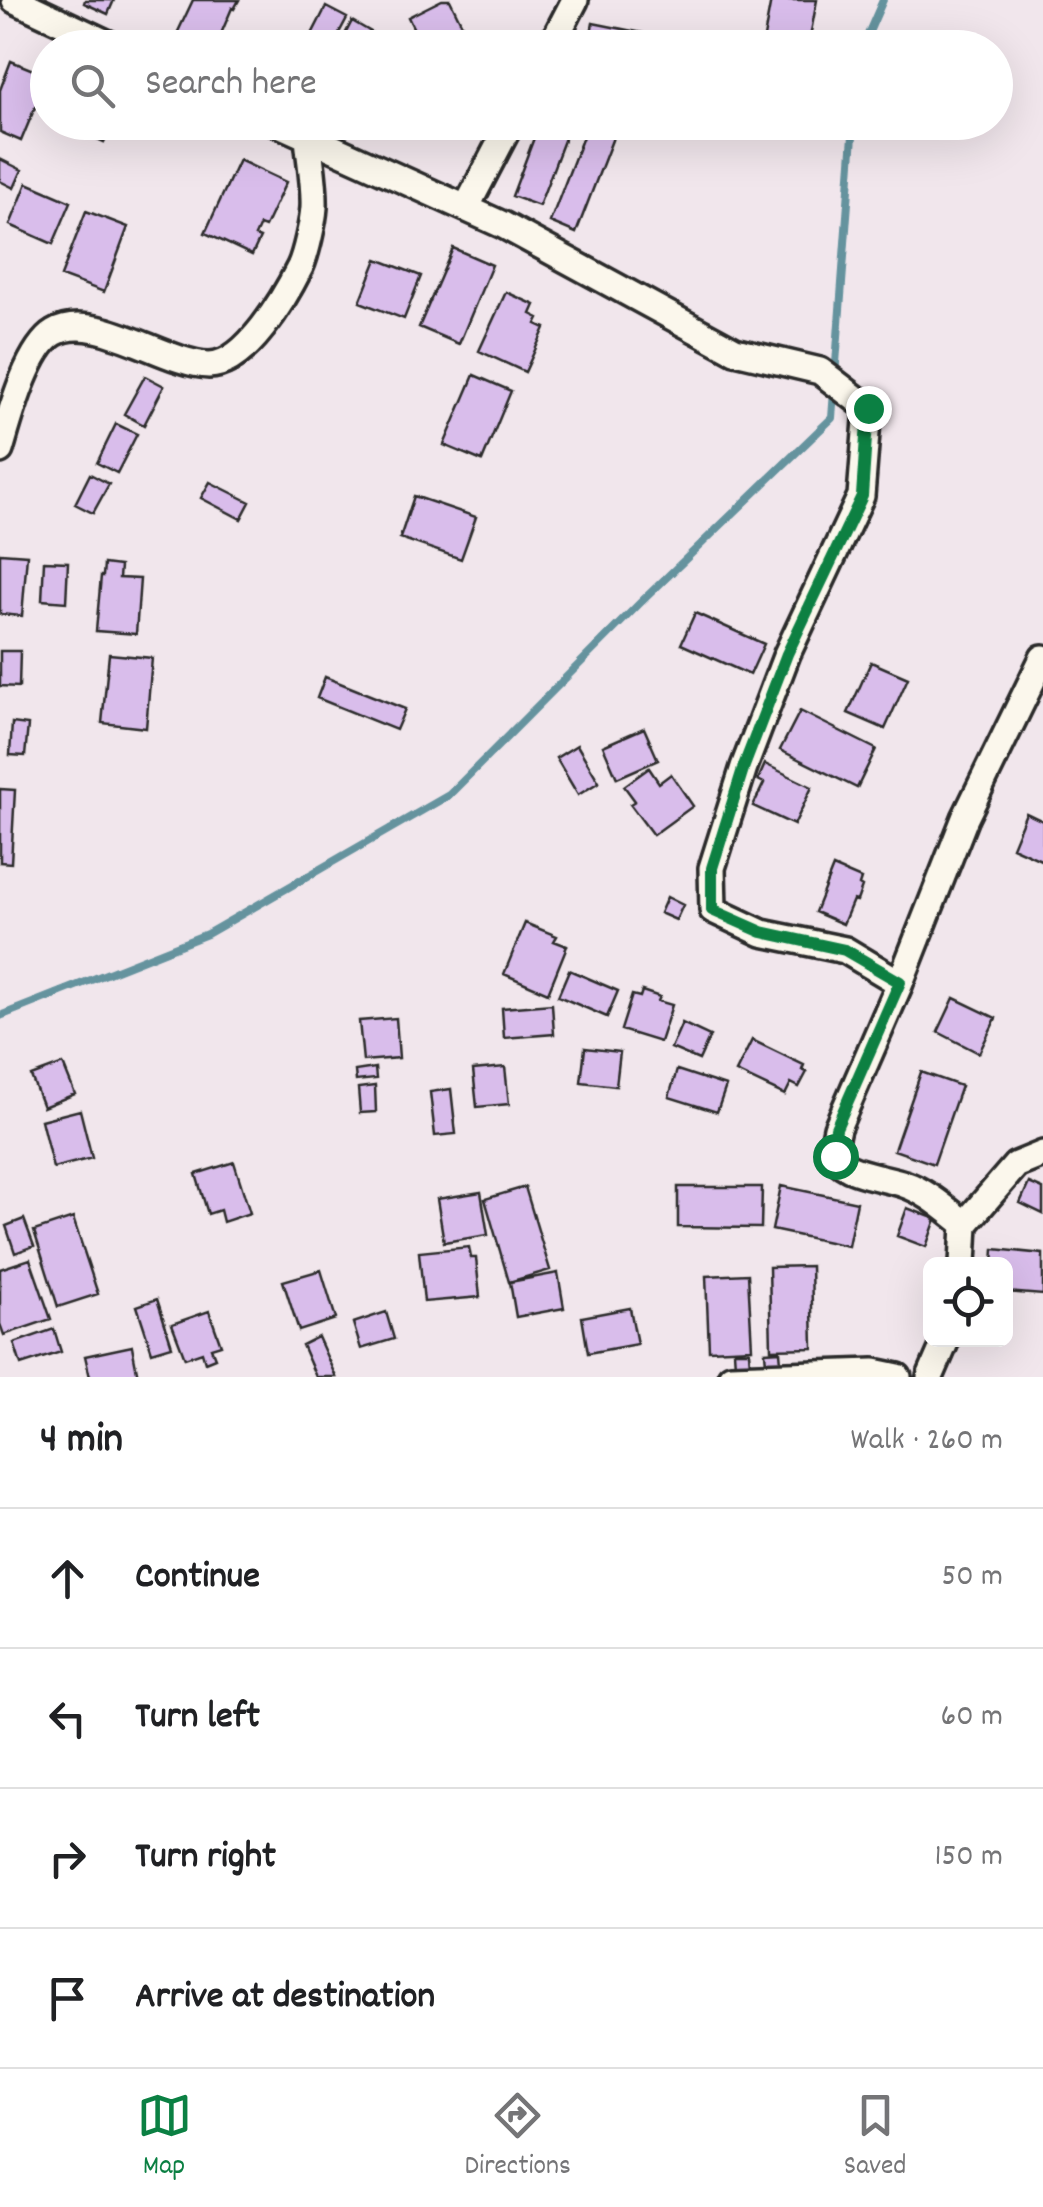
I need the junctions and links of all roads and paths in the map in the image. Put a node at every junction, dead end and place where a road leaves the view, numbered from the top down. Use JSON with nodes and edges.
{"nodes":[{"id":1,"x":15,"y":0,"type":"edge"},
{"id":2,"x":575,"y":0,"type":"edge"},
{"id":3,"x":78,"y":30,"type":"edge"},
{"id":4,"x":559,"y":30,"type":"edge"},
{"id":5,"x":308,"y":140,"type":"edge"},
{"id":6,"x":313,"y":140,"type":"edge"},
{"id":7,"x":502,"y":140,"type":"edge"},
{"id":8,"x":466,"y":208,"type":"junction"},
{"id":9,"x":0,"y":450,"type":"edge"},
{"id":10,"x":1043,"y":658,"type":"edge"},
{"id":11,"x":900,"y":982,"type":"junction"},
{"id":12,"x":1043,"y":1154,"type":"edge"},
{"id":13,"x":965,"y":1224,"type":"junction"},
{"id":14,"x":963,"y":1257,"type":"edge"},
{"id":15,"x":944,"y":1347,"type":"edge"},
{"id":16,"x":731,"y":1377,"type":"edge"},
{"id":17,"x":898,"y":1377,"type":"edge"},
{"id":18,"x":930,"y":1377,"type":"edge"}],
"edges":[{"from":1,"to":3,"type":"street"},
{"from":2,"to":4,"type":"street"},
{"from":5,"to":9,"type":"street"},
{"from":6,"to":8,"type":"street"},
{"from":7,"to":8,"type":"street"},
{"from":8,"to":11,"type":"street"},
{"from":10,"to":11,"type":"street"},
{"from":11,"to":13,"type":"street"},
{"from":12,"to":13,"type":"street"},
{"from":13,"to":14,"type":"street"},
{"from":15,"to":18,"type":"street"},
{"from":16,"to":17,"type":"street"}]}
